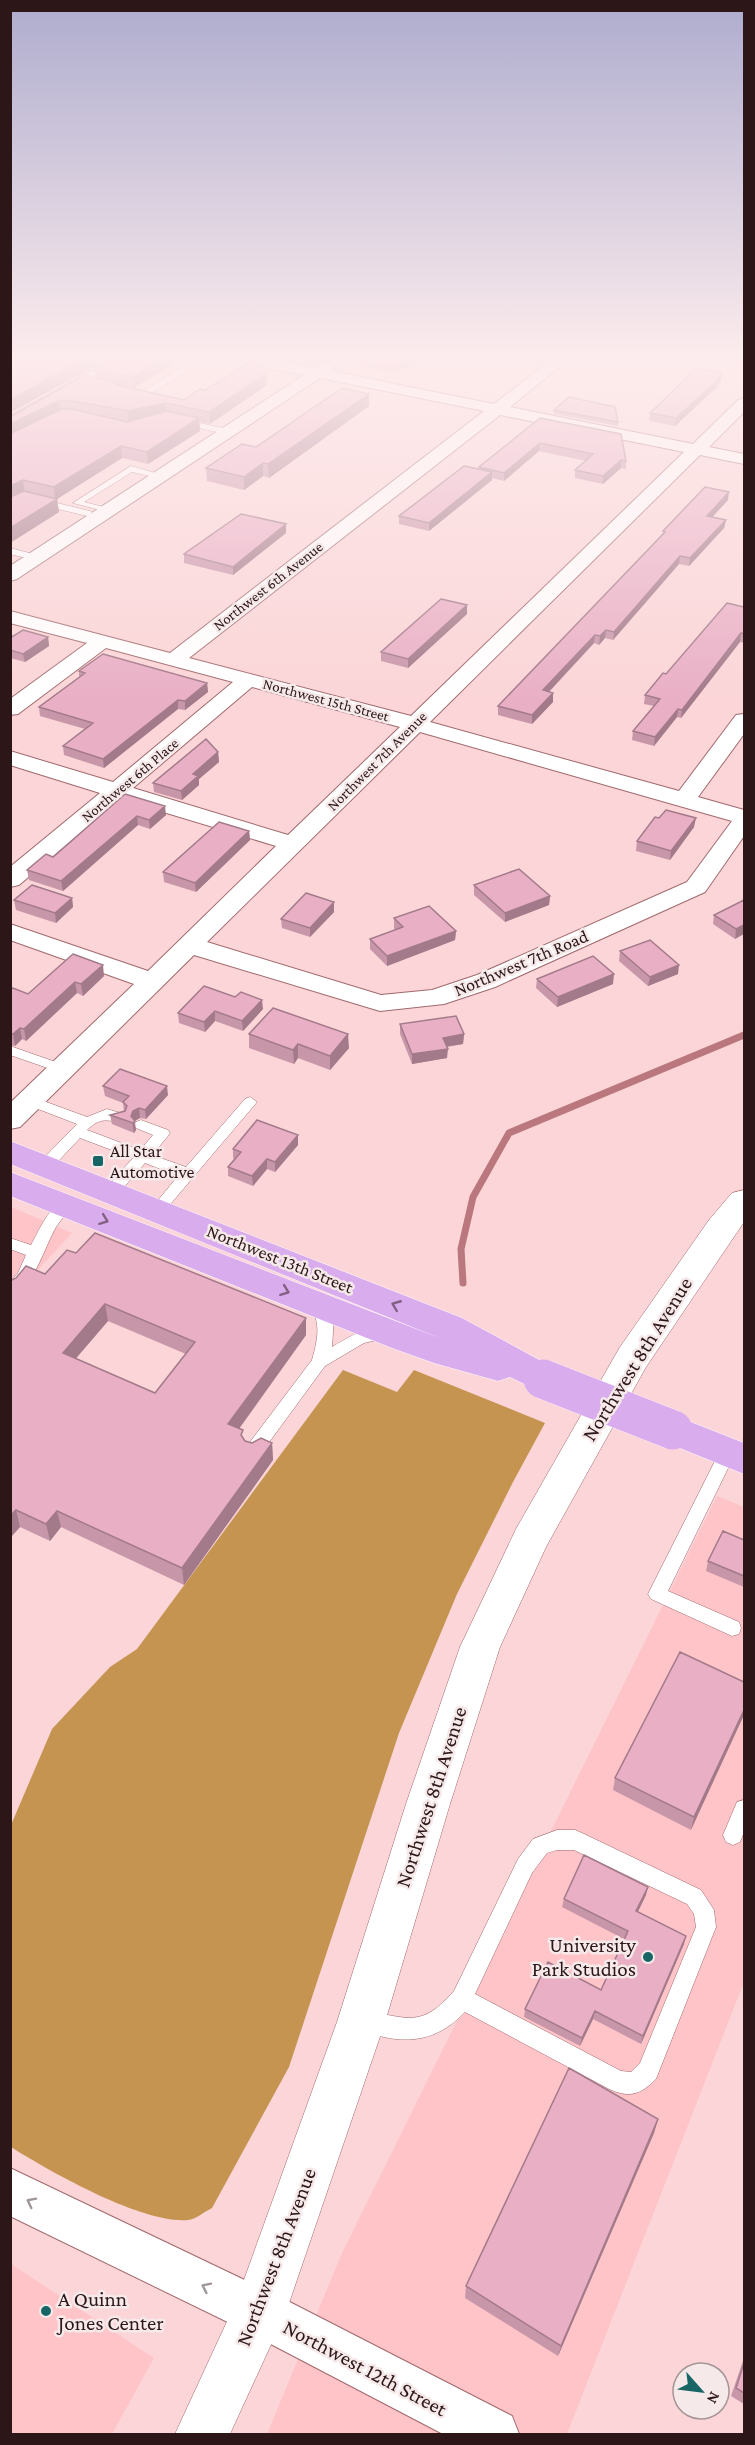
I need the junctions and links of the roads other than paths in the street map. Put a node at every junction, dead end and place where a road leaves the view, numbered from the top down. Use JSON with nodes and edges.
{"nodes":[{"id":1,"x":124,"y":473,"type":"edge"},
{"id":2,"x":149,"y":473,"type":"edge"},
{"id":3,"x":166,"y":473,"type":"edge"},
{"id":4,"x":414,"y":473,"type":"edge"},
{"id":5,"x":672,"y":473,"type":"edge"},
{"id":6,"x":162,"y":476,"type":"junction"},
{"id":7,"x":10,"y":506,"type":"edge"},
{"id":8,"x":105,"y":514,"type":"junction"},
{"id":9,"x":10,"y":551,"type":"edge"},
{"id":10,"x":38,"y":558,"type":"junction"},
{"id":11,"x":10,"y":575,"type":"edge"},
{"id":12,"x":10,"y":617,"type":"edge"},
{"id":13,"x":103,"y":641,"type":"junction"},
{"id":14,"x":175,"y":659,"type":"junction"},
{"id":15,"x":249,"y":679,"type":"junction"},
{"id":16,"x":10,"y":709,"type":"edge"},
{"id":17,"x":744,"y":720,"type":"edge"},
{"id":18,"x":414,"y":724,"type":"junction"},
{"id":19,"x":10,"y":758,"type":"edge"},
{"id":20,"x":118,"y":790,"type":"junction"},
{"id":21,"x":684,"y":800,"type":"junction"},
{"id":22,"x":744,"y":818,"type":"edge"},
{"id":23,"x":293,"y":844,"type":"junction"},
{"id":24,"x":10,"y":880,"type":"edge"},
{"id":25,"x":10,"y":931,"type":"edge"},
{"id":26,"x":190,"y":945,"type":"junction"},
{"id":27,"x":152,"y":981,"type":"junction"},
{"id":28,"x":10,"y":1050,"type":"edge"},
{"id":29,"x":62,"y":1069,"type":"junction"},
{"id":30,"x":30,"y":1101,"type":"junction"},
{"id":31,"x":250,"y":1102,"type":"dead end"},
{"id":32,"x":119,"y":1117,"type":"edge"},
{"id":33,"x":10,"y":1120,"type":"edge"},
{"id":34,"x":141,"y":1125,"type":"dead end"},
{"id":35,"x":83,"y":1127,"type":"junction"},
{"id":36,"x":10,"y":1152,"type":"edge"},
{"id":37,"x":141,"y":1157,"type":"junction"},
{"id":38,"x":45,"y":1166,"type":"junction"},
{"id":39,"x":189,"y":1174,"type":"junction"},
{"id":40,"x":10,"y":1183,"type":"edge"},
{"id":41,"x":111,"y":1192,"type":"junction"},
{"id":42,"x":744,"y":1201,"type":"edge"},
{"id":43,"x":66,"y":1205,"type":"junction"},
{"id":44,"x":157,"y":1210,"type":"junction"},
{"id":45,"x":10,"y":1243,"type":"edge"},
{"id":46,"x":34,"y":1252,"type":"junction"},
{"id":47,"x":10,"y":1292,"type":"edge"},
{"id":48,"x":318,"y":1304,"type":"junction"},
{"id":49,"x":388,"y":1332,"type":"junction"},
{"id":50,"x":320,"y":1362,"type":"junction"},
{"id":51,"x":543,"y":1379,"type":"junction"},
{"id":52,"x":253,"y":1451,"type":"edge"},
{"id":53,"x":736,"y":1456,"type":"edge"},
{"id":54,"x":732,"y":1628,"type":"dead end"},
{"id":55,"x":744,"y":1809,"type":"edge"},
{"id":56,"x":734,"y":1835,"type":"dead end"},
{"id":57,"x":462,"y":1999,"type":"junction"},
{"id":58,"x":362,"y":2019,"type":"junction"},
{"id":59,"x":10,"y":2191,"type":"edge"},
{"id":60,"x":259,"y":2312,"type":"junction"},
{"id":61,"x":202,"y":2434,"type":"edge"},
{"id":62,"x":494,"y":2434,"type":"edge"}],
"edges":[{"from":1,"to":8,"type":"lane"},
{"from":2,"to":6,"type":"lane"},
{"from":3,"to":6,"type":"street"},
{"from":4,"to":14,"type":"street","name":"Northwest 6th Avenue"},
{"from":5,"to":18,"type":"street","name":"Northwest 7th Avenue"},
{"from":6,"to":8,"type":"street"},
{"from":7,"to":8,"type":"lane"},
{"from":8,"to":10,"type":"street"},
{"from":9,"to":10,"type":"lane"},
{"from":10,"to":11,"type":"street"},
{"from":12,"to":13,"type":"street","name":"Northwest 15th Street"},
{"from":13,"to":14,"type":"street","name":"Northwest 15th Street"},
{"from":13,"to":16,"type":"street"},
{"from":14,"to":15,"type":"street","name":"Northwest 15th Street"},
{"from":15,"to":18,"type":"street","name":"Northwest 15th Street"},
{"from":15,"to":20,"type":"street","name":"Northwest 6th Place"},
{"from":17,"to":21,"type":"street"},
{"from":18,"to":21,"type":"street","name":"Northwest 15th Street"},
{"from":18,"to":23,"type":"street","name":"Northwest 7th Avenue"},
{"from":19,"to":20,"type":"street"},
{"from":20,"to":23,"type":"street"},
{"from":20,"to":24,"type":"street","name":"Northwest 6th Place"},
{"from":21,"to":22,"type":"street","name":"Northwest 15th Street"},
{"from":22,"to":26,"type":"street","name":"Northwest 7th Road"},
{"from":23,"to":26,"type":"street","name":"Northwest 7th Avenue"},
{"from":25,"to":27,"type":"street"},
{"from":26,"to":27,"type":"street","name":"Northwest 7th Avenue"},
{"from":27,"to":29,"type":"street","name":"Northwest 7th Avenue"},
{"from":28,"to":29,"type":"lane"},
{"from":29,"to":30,"type":"street","name":"Northwest 7th Avenue"},
{"from":30,"to":33,"type":"street","name":"Northwest 7th Avenue"},
{"from":30,"to":35,"type":"lane"},
{"from":31,"to":39,"type":"lane"},
{"from":32,"to":35,"type":"lane"},
{"from":34,"to":37,"type":"lane"},
{"from":35,"to":37,"type":"lane"},
{"from":35,"to":38,"type":"lane"},
{"from":36,"to":38,"type":"main road","name":"Northwest 13th Street"},
{"from":37,"to":39,"type":"lane"},
{"from":37,"to":41,"type":"lane"},
{"from":38,"to":41,"type":"main road","name":"Northwest 13th Street"},
{"from":39,"to":44,"type":"lane"},
{"from":40,"to":43,"type":"main road","name":"Northwest 13th Street"},
{"from":41,"to":44,"type":"main road","name":"Northwest 13th Street"},
{"from":42,"to":58,"type":"street","name":"Northwest 8th Avenue"},
{"from":43,"to":46,"type":"lane"},
{"from":43,"to":48,"type":"main road","name":"Northwest 13th Street","one_way":true},
{"from":51,"to":44,"type":"main road","name":"Northwest 13th Street","one_way":true},
{"from":45,"to":46,"type":"lane"},
{"from":46,"to":47,"type":"lane"},
{"from":48,"to":49,"type":"main road","name":"Northwest 13th Street"},
{"from":48,"to":50,"type":"lane"},
{"from":49,"to":50,"type":"lane"},
{"from":49,"to":51,"type":"main road","name":"Northwest 13th Street"},
{"from":50,"to":52,"type":"lane"},
{"from":51,"to":53,"type":"main road","name":"Northwest 13th Street","bridge":true},
{"from":53,"to":54,"type":"lane"},
{"from":55,"to":56,"type":"lane"},
{"from":57,"to":57,"type":"lane"},
{"from":57,"to":58,"type":"lane"},
{"from":58,"to":60,"type":"street","name":"Northwest 8th Avenue"},
{"from":60,"to":59,"type":"street","name":"Northwest 12th Street","one_way":true},
{"from":60,"to":61,"type":"street","name":"Northwest 8th Avenue"},
{"from":60,"to":62,"type":"street","name":"Northwest 12th Street"}]}
